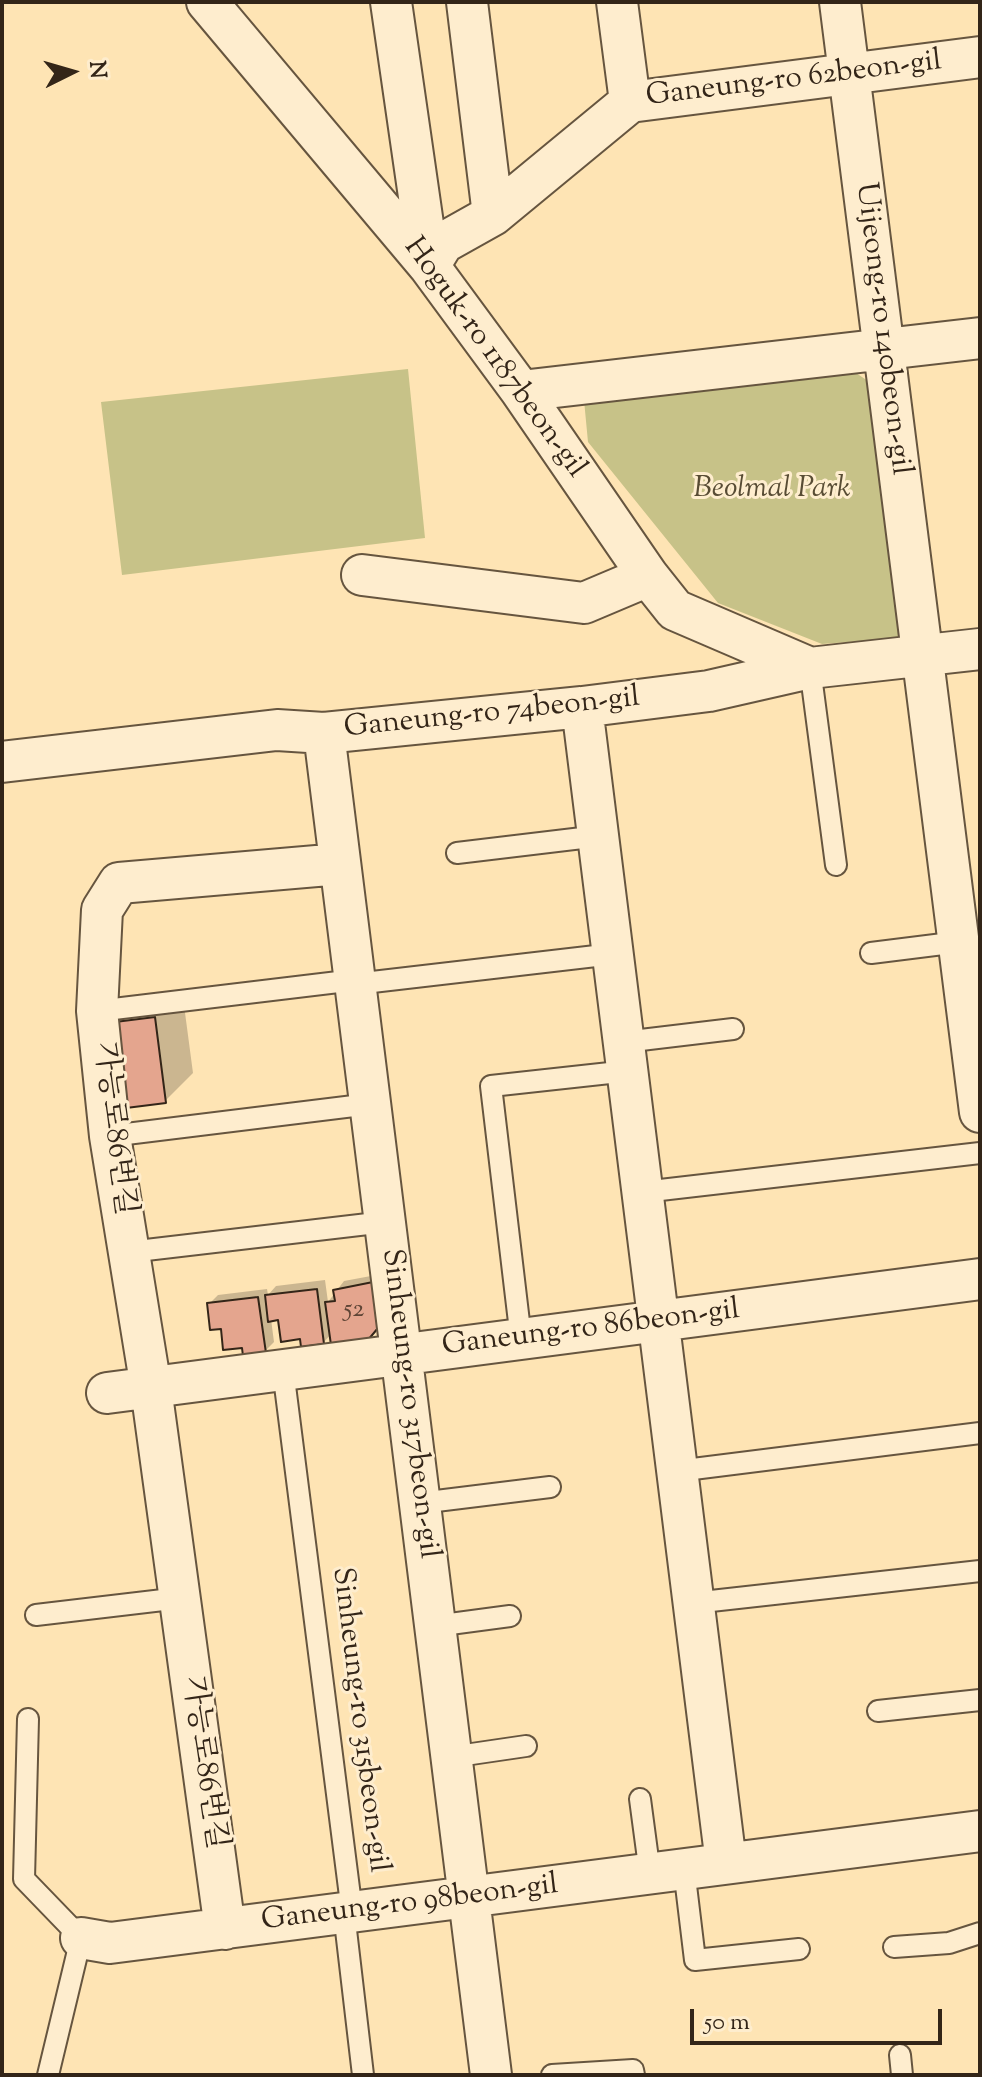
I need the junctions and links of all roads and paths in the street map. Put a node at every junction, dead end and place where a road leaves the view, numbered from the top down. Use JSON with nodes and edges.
{"nodes":[{"id":1,"x":207,"y":2,"type":"edge"},
{"id":2,"x":391,"y":2,"type":"edge"},
{"id":3,"x":467,"y":2,"type":"edge"},
{"id":4,"x":617,"y":2,"type":"edge"},
{"id":5,"x":840,"y":2,"type":"edge"},
{"id":6,"x":980,"y":57,"type":"edge"},
{"id":7,"x":849,"y":74,"type":"junction"},
{"id":8,"x":630,"y":102,"type":"junction"},
{"id":9,"x":493,"y":215,"type":"junction"},
{"id":10,"x":429,"y":266,"type":"junction"},
{"id":11,"x":980,"y":338,"type":"edge"},
{"id":12,"x":884,"y":350,"type":"junction"},
{"id":13,"x":521,"y":391,"type":"junction"},
{"id":14,"x":362,"y":575,"type":"dead end"},
{"id":15,"x":648,"y":576,"type":"junction"},
{"id":16,"x":980,"y":649,"type":"edge"},
{"id":17,"x":923,"y":656,"type":"junction"},
{"id":18,"x":810,"y":668,"type":"junction"},
{"id":19,"x":582,"y":707,"type":"junction"},
{"id":20,"x":324,"y":733,"type":"junction"},
{"id":21,"x":2,"y":762,"type":"edge"},
{"id":22,"x":599,"y":836,"type":"junction"},
{"id":23,"x":457,"y":853,"type":"dead end"},
{"id":24,"x":340,"y":864,"type":"junction"},
{"id":25,"x":836,"y":865,"type":"dead end"},
{"id":26,"x":959,"y":942,"type":"junction"},
{"id":27,"x":871,"y":953,"type":"dead end"},
{"id":28,"x":613,"y":954,"type":"junction"},
{"id":29,"x":355,"y":982,"type":"junction"},
{"id":30,"x":97,"y":1011,"type":"junction"},
{"id":31,"x":733,"y":1029,"type":"dead end"},
{"id":32,"x":626,"y":1056,"type":"junction"},
{"id":33,"x":370,"y":1104,"type":"junction"},
{"id":34,"x":980,"y":1112,"type":"edge"},
{"id":35,"x":110,"y":1136,"type":"junction"},
{"id":36,"x":980,"y":1153,"type":"edge"},
{"id":37,"x":643,"y":1192,"type":"junction"},
{"id":38,"x":385,"y":1222,"type":"junction"},
{"id":39,"x":129,"y":1252,"type":"junction"},
{"id":40,"x":980,"y":1279,"type":"edge"},
{"id":41,"x":659,"y":1321,"type":"junction"},
{"id":42,"x":521,"y":1339,"type":"junction"},
{"id":43,"x":401,"y":1355,"type":"junction"},
{"id":44,"x":283,"y":1370,"type":"junction"},
{"id":45,"x":151,"y":1388,"type":"junction"},
{"id":46,"x":107,"y":1393,"type":"dead end"},
{"id":47,"x":980,"y":1433,"type":"edge"},
{"id":48,"x":677,"y":1471,"type":"junction"},
{"id":49,"x":550,"y":1487,"type":"dead end"},
{"id":50,"x":420,"y":1503,"type":"junction"},
{"id":51,"x":980,"y":1571,"type":"edge"},
{"id":52,"x":180,"y":1598,"type":"junction"},
{"id":53,"x":693,"y":1603,"type":"junction"},
{"id":54,"x":36,"y":1615,"type":"dead end"},
{"id":55,"x":510,"y":1616,"type":"dead end"},
{"id":56,"x":435,"y":1626,"type":"junction"},
{"id":57,"x":980,"y":1700,"type":"edge"},
{"id":58,"x":878,"y":1711,"type":"dead end"},
{"id":59,"x":28,"y":1719,"type":"dead end"},
{"id":60,"x":526,"y":1746,"type":"dead end"},
{"id":61,"x":451,"y":1757,"type":"junction"},
{"id":62,"x":640,"y":1799,"type":"dead end"},
{"id":63,"x":980,"y":1831,"type":"edge"},
{"id":64,"x":726,"y":1863,"type":"junction"},
{"id":65,"x":667,"y":1871,"type":"junction"},
{"id":66,"x":469,"y":1897,"type":"junction"},
{"id":67,"x":344,"y":1913,"type":"junction"},
{"id":68,"x":225,"y":1929,"type":"junction"},
{"id":69,"x":980,"y":1933,"type":"edge"},
{"id":70,"x":81,"y":1938,"type":"junction"},
{"id":71,"x":894,"y":1947,"type":"dead end"},
{"id":72,"x":799,"y":1949,"type":"dead end"},
{"id":73,"x":48,"y":2075,"type":"edge"},
{"id":74,"x":363,"y":2075,"type":"edge"},
{"id":75,"x":491,"y":2075,"type":"edge"},
{"id":76,"x":552,"y":2075,"type":"edge"},
{"id":77,"x":634,"y":2075,"type":"edge"}],
"edges":[{"from":1,"to":10,"type":"street","name":"Hoguk-ro 1187beon-gil"},
{"from":2,"to":10,"type":"street"},
{"from":3,"to":9,"type":"street"},
{"from":4,"to":8,"type":"street"},
{"from":5,"to":7,"type":"street","name":"Uijeong-ro 140beon-gil"},
{"from":6,"to":7,"type":"street","name":"Ganeung-ro 62beon-gil"},
{"from":7,"to":8,"type":"street","name":"Ganeung-ro 62beon-gil"},
{"from":7,"to":12,"type":"street","name":"Uijeong-ro 140beon-gil"},
{"from":8,"to":9,"type":"street","name":"Ganeung-ro 62beon-gil"},
{"from":9,"to":10,"type":"street","name":"Ganeung-ro 62beon-gil"},
{"from":10,"to":13,"type":"street","name":"Hoguk-ro 1187beon-gil"},
{"from":11,"to":12,"type":"street"},
{"from":12,"to":13,"type":"street"},
{"from":12,"to":17,"type":"street","name":"Uijeong-ro 140beon-gil"},
{"from":13,"to":15,"type":"street","name":"Hoguk-ro 1187beon-gil"},
{"from":14,"to":15,"type":"street"},
{"from":15,"to":18,"type":"street","name":"Hoguk-ro 1187beon-gil"},
{"from":16,"to":17,"type":"street","name":"Ganeung-ro 74beon-gil"},
{"from":17,"to":18,"type":"street","name":"Ganeung-ro 74beon-gil"},
{"from":17,"to":26,"type":"street","name":"Uijeong-ro 140beon-gil"},
{"from":18,"to":19,"type":"street","name":"Ganeung-ro 74beon-gil"},
{"from":18,"to":25,"type":"lane"},
{"from":19,"to":20,"type":"street","name":"Ganeung-ro 74beon-gil"},
{"from":19,"to":22,"type":"street"},
{"from":20,"to":21,"type":"street","name":"Ganeung-ro 74beon-gil"},
{"from":20,"to":24,"type":"street","name":"Sinheung-ro 317beon-gil"},
{"from":22,"to":23,"type":"lane"},
{"from":22,"to":28,"type":"street"},
{"from":24,"to":29,"type":"street","name":"Sinheung-ro 317beon-gil"},
{"from":24,"to":30,"type":"street","name":"가능로86번길"},
{"from":26,"to":27,"type":"lane"},
{"from":26,"to":34,"type":"street","name":"Uijeong-ro 140beon-gil"},
{"from":28,"to":29,"type":"lane"},
{"from":28,"to":32,"type":"street"},
{"from":29,"to":30,"type":"lane"},
{"from":29,"to":33,"type":"street","name":"Sinheung-ro 317beon-gil"},
{"from":30,"to":35,"type":"street","name":"가능로86번길"},
{"from":31,"to":32,"type":"lane"},
{"from":32,"to":37,"type":"street"},
{"from":32,"to":42,"type":"lane"},
{"from":33,"to":35,"type":"lane"},
{"from":33,"to":38,"type":"street","name":"Sinheung-ro 317beon-gil"},
{"from":35,"to":39,"type":"street","name":"가능로86번길"},
{"from":36,"to":37,"type":"lane"},
{"from":37,"to":41,"type":"street"},
{"from":38,"to":39,"type":"lane"},
{"from":38,"to":43,"type":"street","name":"Sinheung-ro 317beon-gil"},
{"from":39,"to":45,"type":"street","name":"가능로86번길"},
{"from":40,"to":41,"type":"street","name":"Ganeung-ro 86beon-gil"},
{"from":41,"to":42,"type":"street","name":"Ganeung-ro 86beon-gil"},
{"from":41,"to":48,"type":"street"},
{"from":42,"to":43,"type":"street","name":"Ganeung-ro 86beon-gil"},
{"from":43,"to":44,"type":"street","name":"Ganeung-ro 86beon-gil"},
{"from":43,"to":50,"type":"street","name":"Sinheung-ro 317beon-gil"},
{"from":44,"to":45,"type":"street","name":"Ganeung-ro 86beon-gil"},
{"from":44,"to":67,"type":"lane","name":"Sinheung-ro 315beon-gil"},
{"from":45,"to":46,"type":"street","name":"Ganeung-ro 86beon-gil"},
{"from":45,"to":52,"type":"street","name":"가능로86번길"},
{"from":47,"to":48,"type":"lane"},
{"from":48,"to":53,"type":"street"},
{"from":49,"to":50,"type":"lane"},
{"from":50,"to":56,"type":"street","name":"Sinheung-ro 317beon-gil"},
{"from":51,"to":53,"type":"lane"},
{"from":52,"to":54,"type":"lane"},
{"from":52,"to":68,"type":"street","name":"가능로86번길"},
{"from":53,"to":64,"type":"street"},
{"from":55,"to":56,"type":"lane"},
{"from":56,"to":61,"type":"street","name":"Sinheung-ro 317beon-gil"},
{"from":57,"to":58,"type":"lane"},
{"from":59,"to":70,"type":"lane"},
{"from":60,"to":61,"type":"lane"},
{"from":61,"to":66,"type":"street","name":"Sinheung-ro 317beon-gil"},
{"from":62,"to":65,"type":"lane"},
{"from":63,"to":64,"type":"street","name":"Ganeung-ro 98beon-gil"},
{"from":64,"to":65,"type":"street","name":"Ganeung-ro 98beon-gil"},
{"from":65,"to":66,"type":"street","name":"Ganeung-ro 98beon-gil"},
{"from":65,"to":72,"type":"lane"},
{"from":66,"to":67,"type":"street","name":"Ganeung-ro 98beon-gil"},
{"from":66,"to":75,"type":"street","name":"Sinheung-ro 317beon-gil"},
{"from":67,"to":68,"type":"street","name":"Ganeung-ro 98beon-gil"},
{"from":67,"to":74,"type":"lane","name":"Sinheung-ro 315beon-gil"},
{"from":68,"to":70,"type":"street","name":"Ganeung-ro 98beon-gil"},
{"from":69,"to":71,"type":"lane"},
{"from":70,"to":73,"type":"lane"},
{"from":76,"to":77,"type":"lane"}]}
